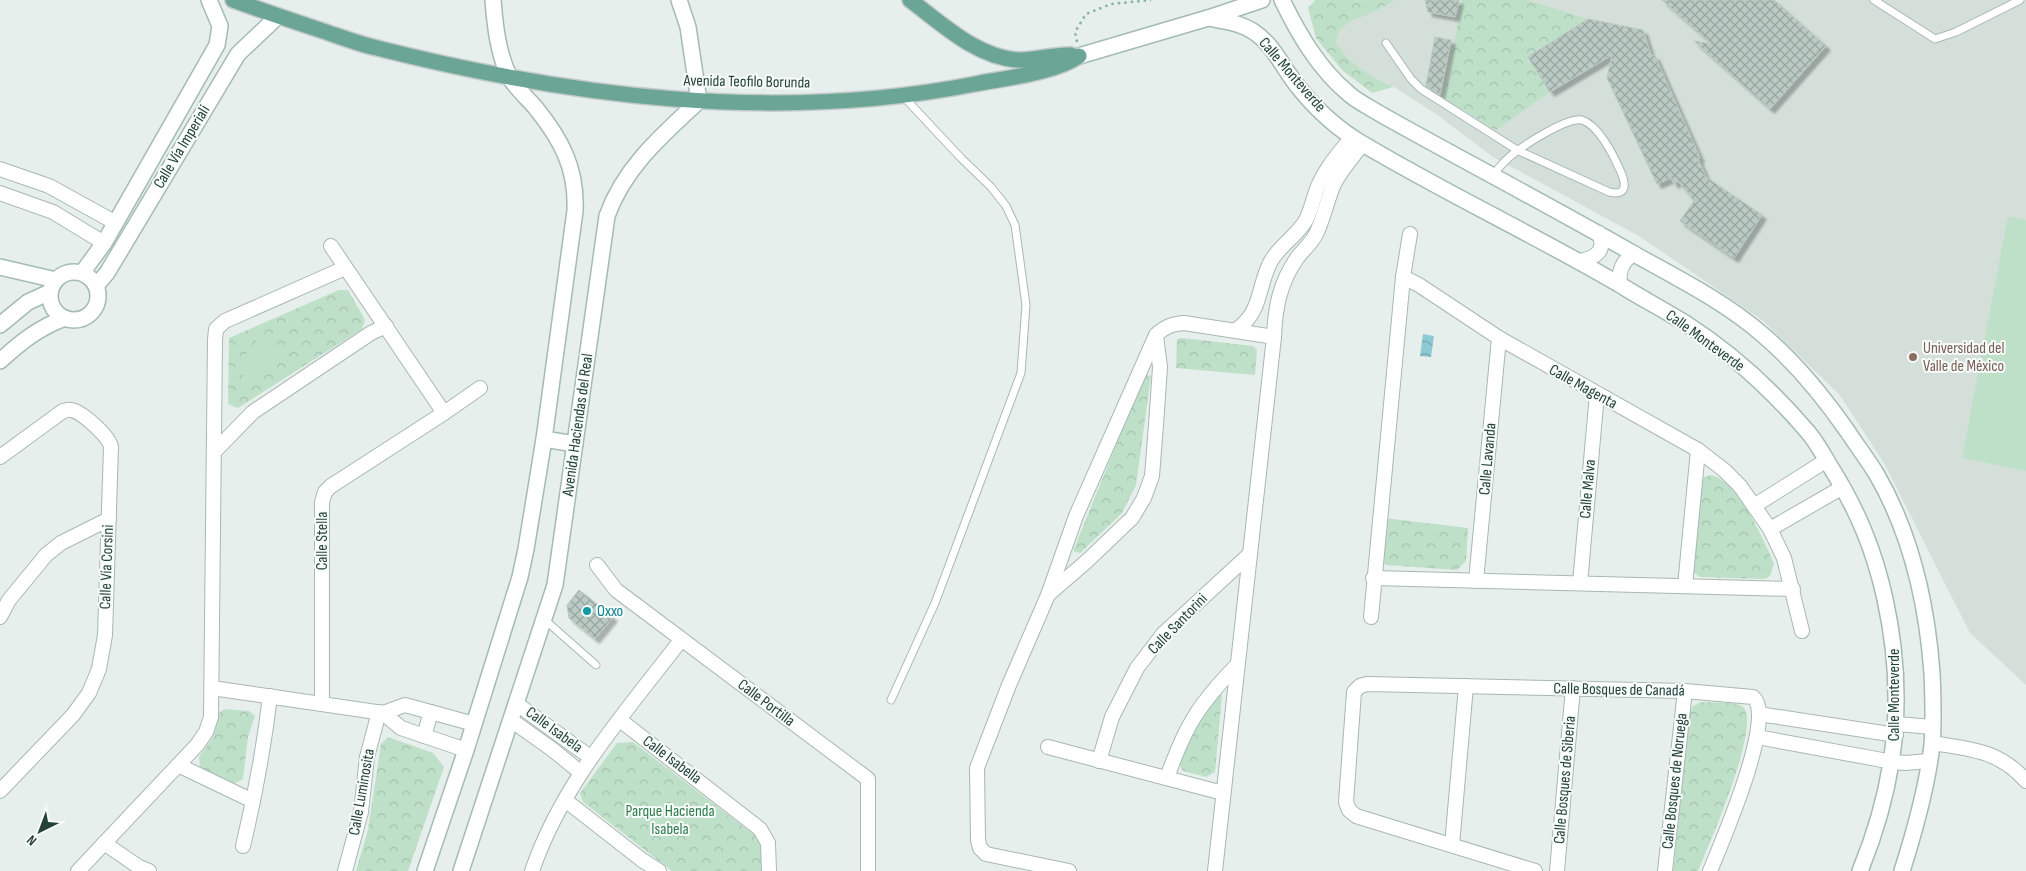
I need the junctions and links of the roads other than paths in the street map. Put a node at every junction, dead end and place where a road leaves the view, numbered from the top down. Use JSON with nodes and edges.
{"nodes":[{"id":1,"x":209,"y":0,"type":"edge"},
{"id":2,"x":233,"y":0,"type":"edge"},
{"id":3,"x":492,"y":0,"type":"edge"},
{"id":4,"x":680,"y":0,"type":"edge"},
{"id":5,"x":910,"y":0,"type":"edge"},
{"id":6,"x":1262,"y":0,"type":"edge"},
{"id":7,"x":1282,"y":0,"type":"edge"},
{"id":8,"x":1874,"y":0,"type":"edge"},
{"id":9,"x":2020,"y":0,"type":"edge"},
{"id":10,"x":278,"y":16,"type":"junction"},
{"id":11,"x":1208,"y":18,"type":"junction"},
{"id":12,"x":1386,"y":43,"type":"dead end"},
{"id":13,"x":218,"y":45,"type":"junction"},
{"id":14,"x":238,"y":54,"type":"junction"},
{"id":15,"x":1079,"y":56,"type":"junction"},
{"id":16,"x":511,"y":78,"type":"junction"},
{"id":17,"x":901,"y":95,"type":"junction"},
{"id":18,"x":698,"y":101,"type":"junction"},
{"id":19,"x":1357,"y":140,"type":"junction"},
{"id":20,"x":1517,"y":150,"type":"junction"},
{"id":21,"x":0,"y":169,"type":"edge"},
{"id":22,"x":1493,"y":175,"type":"junction"},
{"id":23,"x":0,"y":194,"type":"edge"},
{"id":24,"x":116,"y":223,"type":"junction"},
{"id":25,"x":1599,"y":232,"type":"junction"},
{"id":26,"x":1410,"y":234,"type":"dead end"},
{"id":27,"x":104,"y":243,"type":"junction"},
{"id":28,"x":331,"y":246,"type":"dead end"},
{"id":29,"x":1634,"y":253,"type":"junction"},
{"id":30,"x":1580,"y":261,"type":"junction"},
{"id":31,"x":0,"y":267,"type":"edge"},
{"id":32,"x":346,"y":268,"type":"junction"},
{"id":33,"x":82,"y":273,"type":"junction"},
{"id":34,"x":1403,"y":277,"type":"junction"},
{"id":35,"x":1620,"y":285,"type":"junction"},
{"id":36,"x":53,"y":286,"type":"junction"},
{"id":37,"x":96,"y":286,"type":"junction"},
{"id":38,"x":65,"y":318,"type":"junction"},
{"id":39,"x":0,"y":324,"type":"edge"},
{"id":40,"x":386,"y":326,"type":"junction"},
{"id":41,"x":1236,"y":330,"type":"junction"},
{"id":42,"x":1156,"y":335,"type":"junction"},
{"id":43,"x":1274,"y":337,"type":"junction"},
{"id":44,"x":1499,"y":338,"type":"junction"},
{"id":45,"x":0,"y":361,"type":"edge"},
{"id":46,"x":480,"y":388,"type":"dead end"},
{"id":47,"x":1597,"y":394,"type":"junction"},
{"id":48,"x":444,"y":414,"type":"junction"},
{"id":49,"x":544,"y":439,"type":"junction"},
{"id":50,"x":575,"y":444,"type":"junction"},
{"id":51,"x":1698,"y":450,"type":"junction"},
{"id":52,"x":214,"y":452,"type":"junction"},
{"id":53,"x":0,"y":457,"type":"edge"},
{"id":54,"x":1827,"y":460,"type":"junction"},
{"id":55,"x":1843,"y":486,"type":"junction"},
{"id":56,"x":1754,"y":506,"type":"junction"},
{"id":57,"x":109,"y":519,"type":"junction"},
{"id":58,"x":1770,"y":529,"type":"junction"},
{"id":59,"x":1250,"y":554,"type":"junction"},
{"id":60,"x":597,"y":565,"type":"dead end"},
{"id":61,"x":1373,"y":578,"type":"junction"},
{"id":62,"x":1476,"y":580,"type":"junction"},
{"id":63,"x":1580,"y":583,"type":"junction"},
{"id":64,"x":1685,"y":586,"type":"junction"},
{"id":65,"x":1793,"y":589,"type":"junction"},
{"id":66,"x":1048,"y":595,"type":"junction"},
{"id":67,"x":0,"y":614,"type":"edge"},
{"id":68,"x":1371,"y":617,"type":"dead end"},
{"id":69,"x":545,"y":620,"type":"junction"},
{"id":70,"x":1802,"y":631,"type":"dead end"},
{"id":71,"x":682,"y":640,"type":"junction"},
{"id":72,"x":596,"y":665,"type":"dead end"},
{"id":73,"x":1237,"y":665,"type":"junction"},
{"id":74,"x":1466,"y":686,"type":"junction"},
{"id":75,"x":212,"y":688,"type":"junction"},
{"id":76,"x":1573,"y":688,"type":"junction"},
{"id":77,"x":1685,"y":691,"type":"junction"},
{"id":78,"x":270,"y":696,"type":"junction"},
{"id":79,"x":891,"y":700,"type":"dead end"},
{"id":80,"x":322,"y":703,"type":"junction"},
{"id":81,"x":517,"y":704,"type":"junction"},
{"id":82,"x":381,"y":712,"type":"junction"},
{"id":83,"x":431,"y":712,"type":"junction"},
{"id":84,"x":1759,"y":714,"type":"junction"},
{"id":85,"x":511,"y":720,"type":"junction"},
{"id":86,"x":620,"y":720,"type":"junction"},
{"id":87,"x":474,"y":724,"type":"junction"},
{"id":88,"x":546,"y":724,"type":"junction"},
{"id":89,"x":1932,"y":727,"type":"junction"},
{"id":90,"x":1896,"y":730,"type":"junction"},
{"id":91,"x":424,"y":736,"type":"junction"},
{"id":92,"x":1757,"y":737,"type":"junction"},
{"id":93,"x":537,"y":738,"type":"junction"},
{"id":94,"x":1932,"y":743,"type":"junction"},
{"id":95,"x":1048,"y":747,"type":"dead end"},
{"id":96,"x":466,"y":750,"type":"junction"},
{"id":97,"x":590,"y":758,"type":"junction"},
{"id":98,"x":1099,"y":761,"type":"junction"},
{"id":99,"x":1929,"y":761,"type":"junction"},
{"id":100,"x":1892,"y":762,"type":"junction"},
{"id":101,"x":178,"y":765,"type":"junction"},
{"id":102,"x":580,"y":772,"type":"junction"},
{"id":103,"x":1167,"y":778,"type":"junction"},
{"id":104,"x":2026,"y":781,"type":"edge"},
{"id":105,"x":0,"y":791,"type":"edge"},
{"id":106,"x":1223,"y":793,"type":"junction"},
{"id":107,"x":565,"y":800,"type":"junction"},
{"id":108,"x":253,"y":801,"type":"junction"},
{"id":109,"x":104,"y":843,"type":"junction"},
{"id":110,"x":1452,"y":845,"type":"junction"},
{"id":111,"x":242,"y":846,"type":"dead end"},
{"id":112,"x":640,"y":865,"type":"edge"},
{"id":113,"x":78,"y":871,"type":"edge"},
{"id":114,"x":149,"y":871,"type":"edge"},
{"id":115,"x":345,"y":871,"type":"edge"},
{"id":116,"x":425,"y":871,"type":"edge"},
{"id":117,"x":461,"y":871,"type":"edge"},
{"id":118,"x":532,"y":871,"type":"edge"},
{"id":119,"x":659,"y":871,"type":"edge"},
{"id":120,"x":769,"y":871,"type":"edge"},
{"id":121,"x":868,"y":871,"type":"edge"},
{"id":122,"x":1068,"y":871,"type":"edge"},
{"id":123,"x":1215,"y":871,"type":"edge"},
{"id":124,"x":1535,"y":871,"type":"edge"},
{"id":125,"x":1557,"y":871,"type":"edge"},
{"id":126,"x":1665,"y":871,"type":"edge"},
{"id":127,"x":1710,"y":871,"type":"edge"},
{"id":128,"x":1860,"y":871,"type":"edge"},
{"id":129,"x":1902,"y":871,"type":"edge"}],
"edges":[{"from":1,"to":13,"type":"main road"},
{"from":2,"to":10,"type":"main road","name":"Avenida Teofilo Borunda"},
{"from":3,"to":16,"type":"main road","name":"Avenida Haciendas del Real"},
{"from":4,"to":18,"type":"main road"},
{"from":5,"to":15,"type":"main road"},
{"from":6,"to":11,"type":"main road"},
{"from":7,"to":22,"type":"main road","name":"Calle Monteverde"},
{"from":8,"to":9,"type":"lane"},
{"from":10,"to":14,"type":"main road","name":"Calle Vía Imperiali"},
{"from":10,"to":16,"type":"main road","name":"Avenida Teofilo Borunda"},
{"from":11,"to":15,"type":"main road"},
{"from":11,"to":19,"type":"main road","name":"Calle Monteverde"},
{"from":12,"to":20,"type":"lane"},
{"from":13,"to":14,"type":"main road"},
{"from":13,"to":24,"type":"main road","name":"Calle Vía Imperiali"},
{"from":14,"to":37,"type":"main road","name":"Calle Vía Imperiali"},
{"from":15,"to":17,"type":"main road","name":"Avenida Teofilo Borunda"},
{"from":16,"to":18,"type":"main road","name":"Avenida Teofilo Borunda"},
{"from":16,"to":49,"type":"main road","name":"Avenida Haciendas del Real"},
{"from":17,"to":18,"type":"main road","name":"Avenida Teofilo Borunda"},
{"from":17,"to":79,"type":"lane"},
{"from":18,"to":50,"type":"main road","name":"Avenida Haciendas del Real"},
{"from":19,"to":30,"type":"main road","name":"Calle Monteverde"},
{"from":19,"to":41,"type":"street"},
{"from":19,"to":43,"type":"street"},
{"from":20,"to":20,"type":"lane"},
{"from":20,"to":22,"type":"lane"},
{"from":21,"to":24,"type":"street"},
{"from":22,"to":25,"type":"main road","name":"Calle Monteverde"},
{"from":23,"to":27,"type":"street"},
{"from":24,"to":27,"type":"main road","name":"Calle Vía Imperiali"},
{"from":25,"to":29,"type":"main road","name":"Calle Monteverde"},
{"from":25,"to":30,"type":"street"},
{"from":26,"to":34,"type":"street"},
{"from":27,"to":33,"type":"main road","name":"Calle Vía Imperiali"},
{"from":28,"to":32,"type":"street"},
{"from":29,"to":35,"type":"street"},
{"from":29,"to":89,"type":"main road","name":"Calle Monteverde"},
{"from":30,"to":35,"type":"main road","name":"Calle Monteverde"},
{"from":31,"to":36,"type":"main road"},
{"from":32,"to":40,"type":"street"},
{"from":32,"to":52,"type":"street"},
{"from":33,"to":36,"type":"main road"},
{"from":33,"to":37,"type":"main road"},
{"from":34,"to":44,"type":"street","name":"Calle Magenta"},
{"from":34,"to":61,"type":"street"},
{"from":35,"to":54,"type":"main road","name":"Calle Monteverde"},
{"from":36,"to":38,"type":"main road"},
{"from":36,"to":39,"type":"main road"},
{"from":37,"to":38,"type":"main road"},
{"from":38,"to":45,"type":"main road"},
{"from":40,"to":48,"type":"street"},
{"from":40,"to":52,"type":"street"},
{"from":41,"to":42,"type":"street"},
{"from":41,"to":43,"type":"street"},
{"from":42,"to":66,"type":"street"},
{"from":42,"to":66,"type":"street"},
{"from":43,"to":59,"type":"street"},
{"from":44,"to":47,"type":"street","name":"Calle Magenta"},
{"from":44,"to":62,"type":"street","name":"Calle Lavanda"},
{"from":46,"to":48,"type":"street","name":"Calle Stella"},
{"from":47,"to":51,"type":"street","name":"Calle Magenta"},
{"from":47,"to":63,"type":"street","name":"Calle Malva"},
{"from":48,"to":80,"type":"street","name":"Calle Stella"},
{"from":49,"to":50,"type":"main road"},
{"from":49,"to":87,"type":"main road","name":"Avenida Haciendas del Real"},
{"from":50,"to":69,"type":"main road","name":"Avenida Haciendas del Real"},
{"from":51,"to":56,"type":"street","name":"Calle Magenta"},
{"from":51,"to":64,"type":"street"},
{"from":52,"to":75,"type":"street"},
{"from":53,"to":57,"type":"street","name":"Calle Vía Corsini"},
{"from":54,"to":55,"type":"main road","name":"Calle Monteverde"},
{"from":54,"to":56,"type":"street"},
{"from":55,"to":58,"type":"street"},
{"from":55,"to":90,"type":"main road","name":"Calle Monteverde"},
{"from":56,"to":58,"type":"street","name":"Calle Magenta"},
{"from":57,"to":67,"type":"street"},
{"from":57,"to":105,"type":"street","name":"Calle Vía Corsini"},
{"from":58,"to":65,"type":"street","name":"Calle Magenta"},
{"from":59,"to":73,"type":"street"},
{"from":59,"to":98,"type":"street","name":"Calle Santorini"},
{"from":60,"to":71,"type":"street","name":"Calle Portilla"},
{"from":61,"to":62,"type":"street"},
{"from":61,"to":68,"type":"street"},
{"from":62,"to":63,"type":"street"},
{"from":63,"to":64,"type":"street"},
{"from":64,"to":65,"type":"street"},
{"from":65,"to":70,"type":"street","name":"Calle Magenta"},
{"from":66,"to":122,"type":"street"},
{"from":69,"to":72,"type":"lane"},
{"from":69,"to":81,"type":"main road","name":"Avenida Haciendas del Real"},
{"from":71,"to":86,"type":"street"},
{"from":71,"to":121,"type":"street","name":"Calle Portilla"},
{"from":73,"to":103,"type":"street"},
{"from":73,"to":106,"type":"street"},
{"from":74,"to":76,"type":"street","name":"Calle Bosques de Canadá"},
{"from":74,"to":110,"type":"street"},
{"from":74,"to":110,"type":"street","name":"Calle Bosques de Canadá"},
{"from":75,"to":78,"type":"street"},
{"from":75,"to":101,"type":"street"},
{"from":76,"to":77,"type":"street","name":"Calle Bosques de Canadá"},
{"from":76,"to":125,"type":"street","name":"Calle Bosques de Siberia"},
{"from":77,"to":84,"type":"street","name":"Calle Bosques de Canadá"},
{"from":77,"to":126,"type":"street","name":"Calle Bosques de Noruega"},
{"from":78,"to":80,"type":"street"},
{"from":78,"to":108,"type":"street"},
{"from":80,"to":82,"type":"street"},
{"from":81,"to":85,"type":"main road","name":"Avenida Haciendas del Real"},
{"from":81,"to":88,"type":"street","name":"Calle Isabela"},
{"from":82,"to":83,"type":"street"},
{"from":82,"to":91,"type":"street"},
{"from":82,"to":115,"type":"street","name":"Calle Luminosita"},
{"from":83,"to":87,"type":"street"},
{"from":83,"to":91,"type":"street"},
{"from":84,"to":90,"type":"street"},
{"from":84,"to":92,"type":"street"},
{"from":85,"to":93,"type":"street","name":"Calle Isabela"},
{"from":85,"to":117,"type":"main road","name":"Avenida Haciendas del Real"},
{"from":86,"to":97,"type":"street"},
{"from":86,"to":120,"type":"street","name":"Calle Isabella"},
{"from":87,"to":96,"type":"main road","name":"Avenida Haciendas del Real"},
{"from":88,"to":93,"type":"street"},
{"from":88,"to":97,"type":"street","name":"Calle Isabela"},
{"from":89,"to":90,"type":"street"},
{"from":89,"to":94,"type":"main road","name":"Calle Monteverde"},
{"from":90,"to":100,"type":"main road","name":"Calle Monteverde"},
{"from":91,"to":96,"type":"street"},
{"from":92,"to":100,"type":"street"},
{"from":92,"to":127,"type":"street"},
{"from":93,"to":102,"type":"street","name":"Calle Isabela"},
{"from":94,"to":99,"type":"main road","name":"Calle Monteverde"},
{"from":94,"to":104,"type":"street"},
{"from":95,"to":98,"type":"street"},
{"from":96,"to":116,"type":"main road","name":"Avenida Haciendas del Real"},
{"from":97,"to":102,"type":"street"},
{"from":98,"to":103,"type":"street"},
{"from":99,"to":100,"type":"street"},
{"from":99,"to":129,"type":"main road","name":"Calle Monteverde"},
{"from":100,"to":128,"type":"main road","name":"Calle Monteverde"},
{"from":101,"to":108,"type":"street"},
{"from":101,"to":109,"type":"street"},
{"from":102,"to":107,"type":"street"},
{"from":103,"to":106,"type":"street"},
{"from":106,"to":123,"type":"street"},
{"from":107,"to":112,"type":"street"},
{"from":107,"to":118,"type":"street"},
{"from":108,"to":111,"type":"street"},
{"from":109,"to":113,"type":"street"},
{"from":109,"to":114,"type":"street"},
{"from":110,"to":124,"type":"street"},
{"from":112,"to":119,"type":"street"}]}
